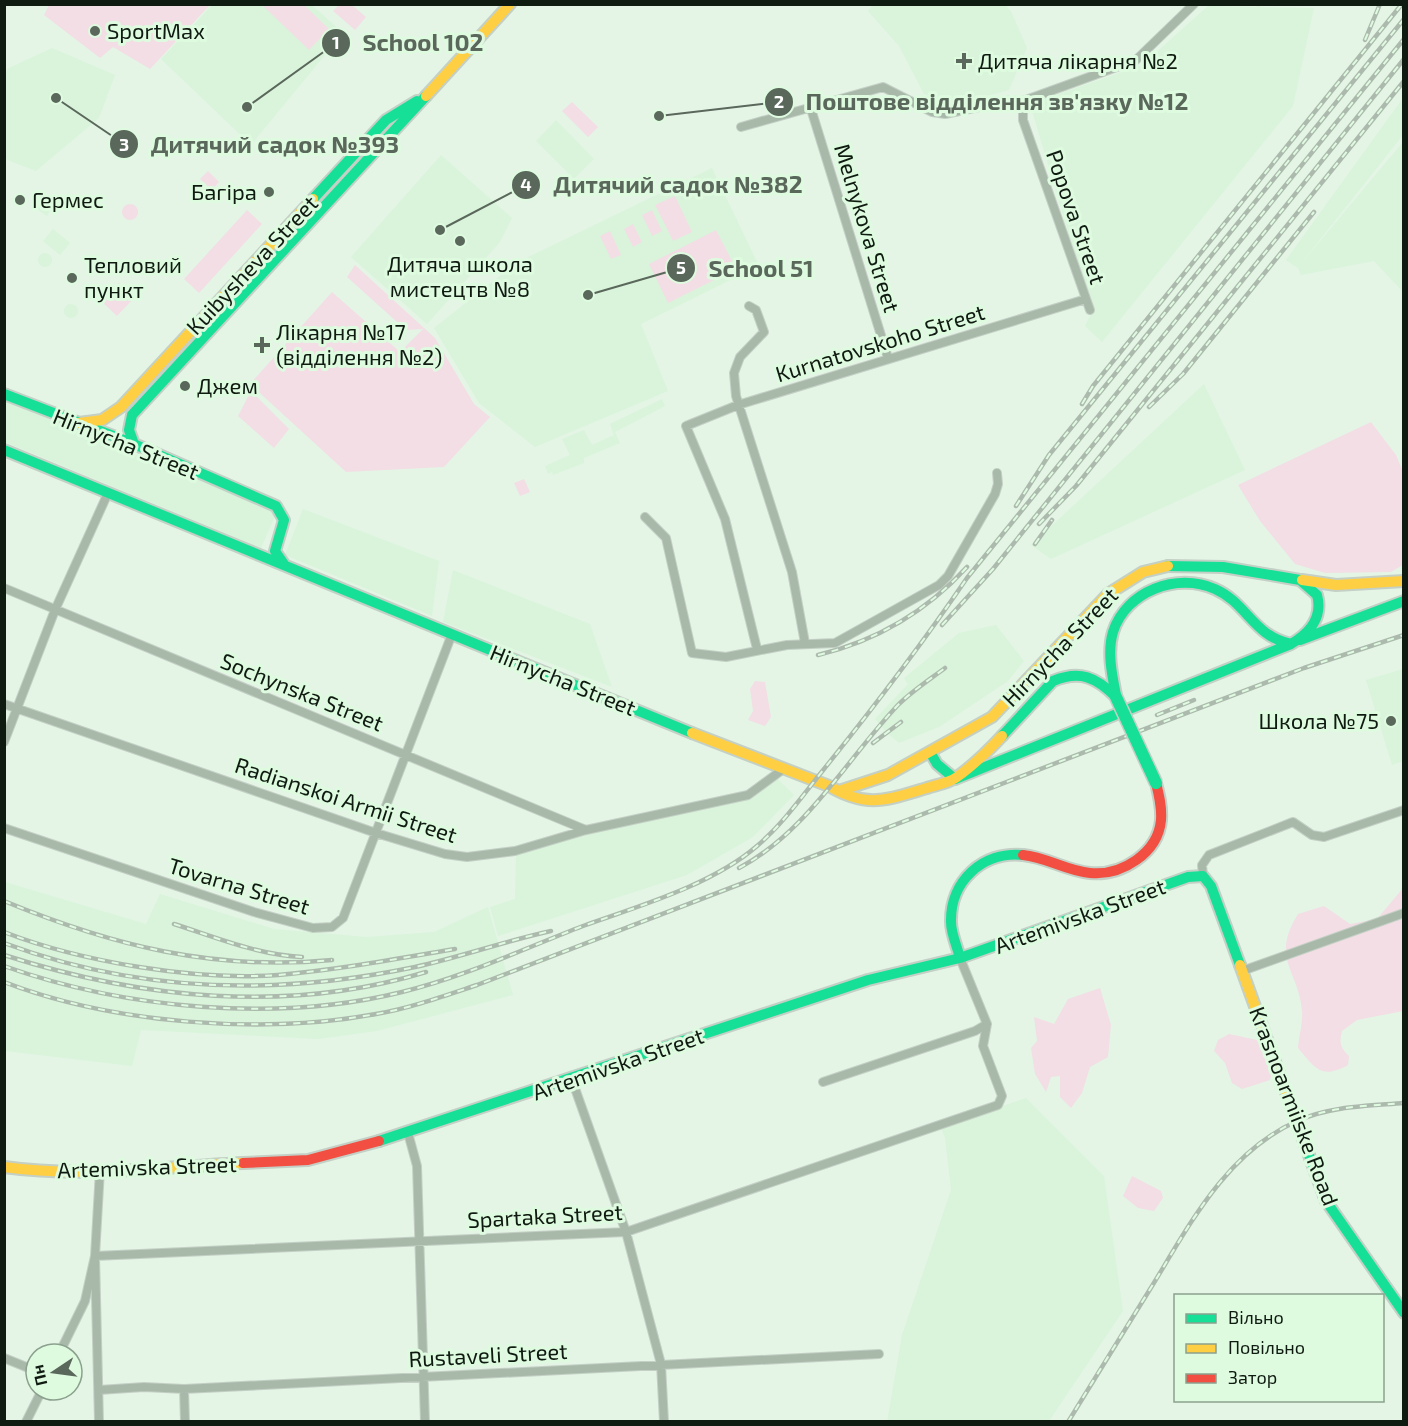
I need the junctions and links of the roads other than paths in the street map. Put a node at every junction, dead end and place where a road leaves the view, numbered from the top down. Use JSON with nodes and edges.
{"nodes":[{"id":1,"x":510,"y":4,"type":"edge"},
{"id":2,"x":1194,"y":4,"type":"edge"},
{"id":3,"x":425,"y":96,"type":"junction"},
{"id":4,"x":1023,"y":101,"type":"junction"},
{"id":5,"x":811,"y":109,"type":"junction"},
{"id":6,"x":386,"y":120,"type":"junction"},
{"id":7,"x":741,"y":127,"type":"dead end"},
{"id":8,"x":395,"y":130,"type":"junction"},
{"id":9,"x":1086,"y":299,"type":"junction"},
{"id":10,"x":749,"y":306,"type":"dead end"},
{"id":11,"x":1089,"y":310,"type":"dead end"},
{"id":12,"x":888,"y":358,"type":"junction"},
{"id":13,"x":4,"y":394,"type":"edge"},
{"id":14,"x":738,"y":405,"type":"junction"},
{"id":15,"x":121,"y":407,"type":"junction"},
{"id":16,"x":132,"y":415,"type":"junction"},
{"id":17,"x":74,"y":423,"type":"junction"},
{"id":18,"x":134,"y":444,"type":"junction"},
{"id":19,"x":4,"y":450,"type":"edge"},
{"id":20,"x":997,"y":473,"type":"dead end"},
{"id":21,"x":108,"y":493,"type":"junction"},
{"id":22,"x":645,"y":517,"type":"dead end"},
{"id":23,"x":276,"y":543,"type":"junction"},
{"id":24,"x":254,"y":552,"type":"junction"},
{"id":25,"x":287,"y":566,"type":"junction"},
{"id":26,"x":1300,"y":580,"type":"junction"},
{"id":27,"x":1404,"y":580,"type":"edge"},
{"id":28,"x":4,"y":588,"type":"edge"},
{"id":29,"x":1404,"y":601,"type":"edge"},
{"id":30,"x":56,"y":610,"type":"junction"},
{"id":31,"x":452,"y":634,"type":"junction"},
{"id":32,"x":1295,"y":642,"type":"junction"},
{"id":33,"x":805,"y":643,"type":"junction"},
{"id":34,"x":757,"y":649,"type":"junction"},
{"id":35,"x":1116,"y":697,"type":"junction"},
{"id":36,"x":4,"y":704,"type":"edge"},
{"id":37,"x":16,"y":708,"type":"junction"},
{"id":38,"x":4,"y":742,"type":"edge"},
{"id":39,"x":930,"y":752,"type":"junction"},
{"id":40,"x":405,"y":755,"type":"junction"},
{"id":41,"x":782,"y":770,"type":"junction"},
{"id":42,"x":955,"y":779,"type":"junction"},
{"id":43,"x":839,"y":791,"type":"junction"},
{"id":44,"x":1404,"y":810,"type":"edge"},
{"id":45,"x":4,"y":828,"type":"edge"},
{"id":46,"x":586,"y":830,"type":"junction"},
{"id":47,"x":376,"y":833,"type":"junction"},
{"id":48,"x":1207,"y":881,"type":"junction"},
{"id":49,"x":1404,"y":913,"type":"edge"},
{"id":50,"x":960,"y":958,"type":"junction"},
{"id":51,"x":1242,"y":972,"type":"junction"},
{"id":52,"x":987,"y":1024,"type":"junction"},
{"id":53,"x":572,"y":1080,"type":"junction"},
{"id":54,"x":823,"y":1082,"type":"dead end"},
{"id":55,"x":408,"y":1133,"type":"junction"},
{"id":56,"x":4,"y":1167,"type":"edge"},
{"id":57,"x":100,"y":1170,"type":"junction"},
{"id":58,"x":626,"y":1232,"type":"junction"},
{"id":59,"x":419,"y":1241,"type":"junction"},
{"id":60,"x":95,"y":1256,"type":"junction"},
{"id":61,"x":1404,"y":1313,"type":"edge"},
{"id":62,"x":65,"y":1342,"type":"edge"},
{"id":63,"x":879,"y":1354,"type":"dead end"},
{"id":64,"x":4,"y":1358,"type":"edge"},
{"id":65,"x":661,"y":1364,"type":"junction"},
{"id":66,"x":24,"y":1366,"type":"edge"},
{"id":67,"x":423,"y":1377,"type":"junction"},
{"id":68,"x":184,"y":1389,"type":"junction"},
{"id":69,"x":99,"y":1390,"type":"junction"},
{"id":70,"x":36,"y":1402,"type":"edge"},
{"id":71,"x":26,"y":1422,"type":"edge"},
{"id":72,"x":99,"y":1422,"type":"edge"},
{"id":73,"x":185,"y":1422,"type":"edge"},
{"id":74,"x":424,"y":1422,"type":"edge"},
{"id":75,"x":664,"y":1422,"type":"edge"}],
"edges":[{"from":1,"to":3,"type":"main road","name":"Kuibysheva Street"},
{"from":2,"to":4,"type":"street"},
{"from":3,"to":6,"type":"main road","name":"Kuibysheva Street"},
{"from":3,"to":8,"type":"main road","name":"Kuibysheva Street"},
{"from":4,"to":5,"type":"street"},
{"from":4,"to":9,"type":"street","name":"Popova Street"},
{"from":5,"to":7,"type":"street"},
{"from":5,"to":12,"type":"street","name":"Melnykova Street"},
{"from":6,"to":8,"type":"main road"},
{"from":6,"to":15,"type":"main road","name":"Kuibysheva Street"},
{"from":8,"to":16,"type":"main road","name":"Kuibysheva Street"},
{"from":9,"to":11,"type":"street","name":"Popova Street"},
{"from":9,"to":12,"type":"street","name":"Kurnatovskoho Street"},
{"from":10,"to":14,"type":"street"},
{"from":12,"to":14,"type":"street","name":"Kurnatovskoho Street"},
{"from":13,"to":17,"type":"main road","name":"Hirnycha Street"},
{"from":14,"to":33,"type":"street"},
{"from":14,"to":34,"type":"street","name":"Kurnatovskoho Street"},
{"from":15,"to":16,"type":"main road"},
{"from":15,"to":17,"type":"main road","name":"Kuibysheva Street"},
{"from":16,"to":18,"type":"main road"},
{"from":17,"to":18,"type":"main road","name":"Hirnycha Street"},
{"from":18,"to":23,"type":"main road","name":"Hirnycha Street"},
{"from":19,"to":21,"type":"main road","name":"Hirnycha Street"},
{"from":20,"to":33,"type":"street"},
{"from":21,"to":24,"type":"main road","name":"Hirnycha Street"},
{"from":21,"to":30,"type":"street"},
{"from":22,"to":34,"type":"street"},
{"from":23,"to":24,"type":"main road"},
{"from":23,"to":25,"type":"main road"},
{"from":24,"to":25,"type":"main road","name":"Hirnycha Street"},
{"from":25,"to":31,"type":"main road","name":"Hirnycha Street"},
{"from":26,"to":27,"type":"main road","name":"Hirnycha Street"},
{"from":26,"to":32,"type":"main road"},
{"from":26,"to":39,"type":"main road","name":"Hirnycha Street"},
{"from":28,"to":30,"type":"street","name":"Sochynska Street"},
{"from":29,"to":32,"type":"main road","name":"Hirnycha Street"},
{"from":30,"to":37,"type":"street"},
{"from":30,"to":40,"type":"street","name":"Sochynska Street"},
{"from":31,"to":40,"type":"street","name":"Tovarna Street"},
{"from":31,"to":41,"type":"main road","name":"Hirnycha Street"},
{"from":32,"to":35,"type":"main road"},
{"from":32,"to":42,"type":"main road","name":"Hirnycha Street"},
{"from":33,"to":34,"type":"street"},
{"from":35,"to":42,"type":"main road"},
{"from":35,"to":50,"type":"main road","bridge":true},
{"from":36,"to":37,"type":"street","name":"Radianskoi Armii Street"},
{"from":37,"to":38,"type":"street"},
{"from":37,"to":47,"type":"street","name":"Radianskoi Armii Street"},
{"from":39,"to":42,"type":"main road"},
{"from":39,"to":43,"type":"main road","name":"Hirnycha Street"},
{"from":40,"to":46,"type":"street","name":"Sochynska Street"},
{"from":40,"to":47,"type":"street","name":"Tovarna Street"},
{"from":41,"to":43,"type":"main road","name":"Hirnycha Street"},
{"from":41,"to":46,"type":"street","name":"Radianskoi Armii Street"},
{"from":42,"to":43,"type":"main road","name":"Hirnycha Street"},
{"from":44,"to":48,"type":"street"},
{"from":45,"to":47,"type":"street","name":"Tovarna Street"},
{"from":46,"to":47,"type":"street","name":"Radianskoi Armii Street"},
{"from":48,"to":50,"type":"main road","name":"Artemivska Street"},
{"from":48,"to":51,"type":"main road","name":"Krasnoarmiiske Road"},
{"from":49,"to":51,"type":"street"},
{"from":50,"to":52,"type":"street","name":"Spartaka Street"},
{"from":50,"to":53,"type":"main road","name":"Artemivska Street"},
{"from":51,"to":61,"type":"main road","name":"Krasnoarmiiske Road"},
{"from":52,"to":54,"type":"street"},
{"from":52,"to":58,"type":"street","name":"Spartaka Street"},
{"from":53,"to":55,"type":"main road","name":"Artemivska Street"},
{"from":53,"to":58,"type":"street"},
{"from":55,"to":57,"type":"main road","name":"Artemivska Street"},
{"from":55,"to":59,"type":"street"},
{"from":56,"to":57,"type":"main road","name":"Artemivska Street"},
{"from":57,"to":60,"type":"street"},
{"from":58,"to":59,"type":"street","name":"Spartaka Street"},
{"from":58,"to":65,"type":"street"},
{"from":59,"to":60,"type":"street","name":"Spartaka Street"},
{"from":59,"to":67,"type":"street"},
{"from":60,"to":62,"type":"street"},
{"from":60,"to":69,"type":"street"},
{"from":63,"to":65,"type":"street","name":"Rustaveli Street"},
{"from":64,"to":66,"type":"street"},
{"from":65,"to":67,"type":"street","name":"Rustaveli Street"},
{"from":65,"to":75,"type":"street"},
{"from":67,"to":68,"type":"street","name":"Rustaveli Street"},
{"from":67,"to":74,"type":"street"},
{"from":68,"to":69,"type":"street","name":"Rustaveli Street"},
{"from":68,"to":73,"type":"street"},
{"from":69,"to":72,"type":"street"},
{"from":70,"to":71,"type":"street"}]}
